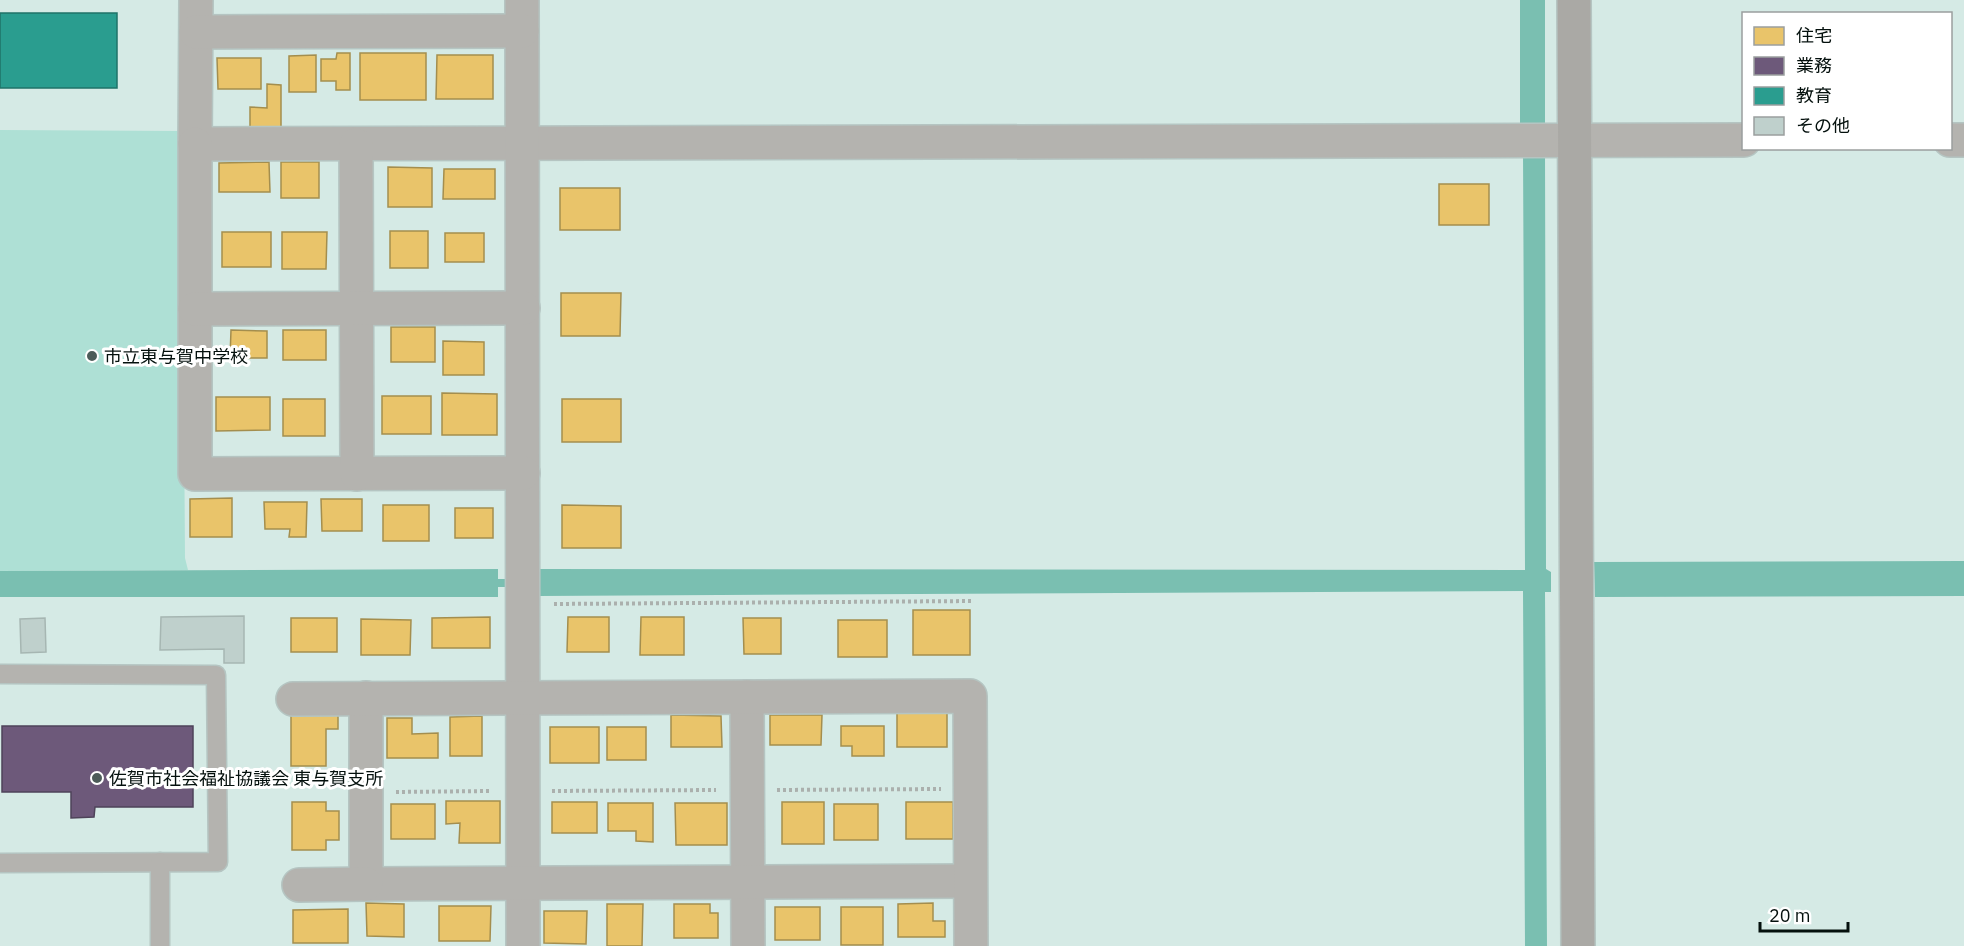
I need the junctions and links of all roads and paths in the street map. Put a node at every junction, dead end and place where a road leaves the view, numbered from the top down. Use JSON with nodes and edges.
{"nodes":[{"id":1,"x":196,"y":0,"type":"edge"},
{"id":2,"x":1574,"y":0,"type":"edge"},
{"id":3,"x":522,"y":15,"type":"edge"},
{"id":4,"x":196,"y":32,"type":"junction"},
{"id":5,"x":1742,"y":140,"type":"edge"},
{"id":6,"x":1575,"y":141,"type":"junction"},
{"id":7,"x":195,"y":144,"type":"junction"},
{"id":8,"x":523,"y":144,"type":"junction"},
{"id":9,"x":356,"y":145,"type":"junction"},
{"id":10,"x":523,"y":308,"type":"junction"},
{"id":11,"x":195,"y":309,"type":"junction"},
{"id":12,"x":357,"y":309,"type":"junction"},
{"id":13,"x":523,"y":473,"type":"junction"},
{"id":14,"x":357,"y":474,"type":"junction"},
{"id":15,"x":974,"y":601,"type":"dead end"},
{"id":16,"x":523,"y":604,"type":"junction"},
{"id":17,"x":0,"y":674,"type":"edge"},
{"id":18,"x":523,"y":697,"type":"junction"},
{"id":19,"x":747,"y":697,"type":"junction"},
{"id":20,"x":366,"y":698,"type":"junction"},
{"id":21,"x":293,"y":699,"type":"dead end"},
{"id":22,"x":970,"y":789,"type":"junction"},
{"id":23,"x":748,"y":790,"type":"junction"},
{"id":24,"x":524,"y":791,"type":"junction"},
{"id":25,"x":366,"y":792,"type":"junction"},
{"id":26,"x":160,"y":862,"type":"junction"},
{"id":27,"x":0,"y":863,"type":"edge"},
{"id":28,"x":970,"y":881,"type":"junction"},
{"id":29,"x":748,"y":882,"type":"junction"},
{"id":30,"x":523,"y":883,"type":"junction"},
{"id":31,"x":366,"y":884,"type":"junction"},
{"id":32,"x":299,"y":885,"type":"dead end"},
{"id":33,"x":160,"y":946,"type":"edge"},
{"id":34,"x":523,"y":946,"type":"edge"},
{"id":35,"x":748,"y":946,"type":"edge"},
{"id":36,"x":971,"y":946,"type":"edge"},
{"id":37,"x":1578,"y":946,"type":"edge"}],
"edges":[{"from":1,"to":4,"type":"street"},
{"from":2,"to":6,"type":"street"},
{"from":3,"to":4,"type":"street"},
{"from":3,"to":8,"type":"street"},
{"from":4,"to":7,"type":"street"},
{"from":5,"to":6,"type":"street"},
{"from":6,"to":8,"type":"street"},
{"from":6,"to":37,"type":"street"},
{"from":7,"to":9,"type":"street"},
{"from":7,"to":11,"type":"street"},
{"from":8,"to":9,"type":"street"},
{"from":8,"to":10,"type":"street"},
{"from":9,"to":12,"type":"street"},
{"from":10,"to":12,"type":"street"},
{"from":10,"to":13,"type":"street"},
{"from":11,"to":12,"type":"street"},
{"from":11,"to":14,"type":"street"},
{"from":12,"to":14,"type":"street"},
{"from":13,"to":14,"type":"street"},
{"from":13,"to":16,"type":"street"},
{"from":15,"to":16,"type":"path"},
{"from":16,"to":18,"type":"street"},
{"from":17,"to":26,"type":"lane"},
{"from":18,"to":19,"type":"street"},
{"from":18,"to":20,"type":"street"},
{"from":18,"to":24,"type":"street"},
{"from":19,"to":22,"type":"street"},
{"from":19,"to":23,"type":"street"},
{"from":20,"to":21,"type":"street"},
{"from":20,"to":25,"type":"street"},
{"from":22,"to":23,"type":"path"},
{"from":22,"to":28,"type":"street"},
{"from":23,"to":24,"type":"path"},
{"from":23,"to":29,"type":"street"},
{"from":24,"to":25,"type":"path"},
{"from":24,"to":30,"type":"street"},
{"from":25,"to":31,"type":"street"},
{"from":26,"to":27,"type":"lane"},
{"from":26,"to":33,"type":"lane"},
{"from":28,"to":29,"type":"street"},
{"from":28,"to":36,"type":"street"},
{"from":29,"to":30,"type":"street"},
{"from":29,"to":35,"type":"street"},
{"from":30,"to":31,"type":"street"},
{"from":30,"to":34,"type":"street"},
{"from":31,"to":32,"type":"street"}]}
